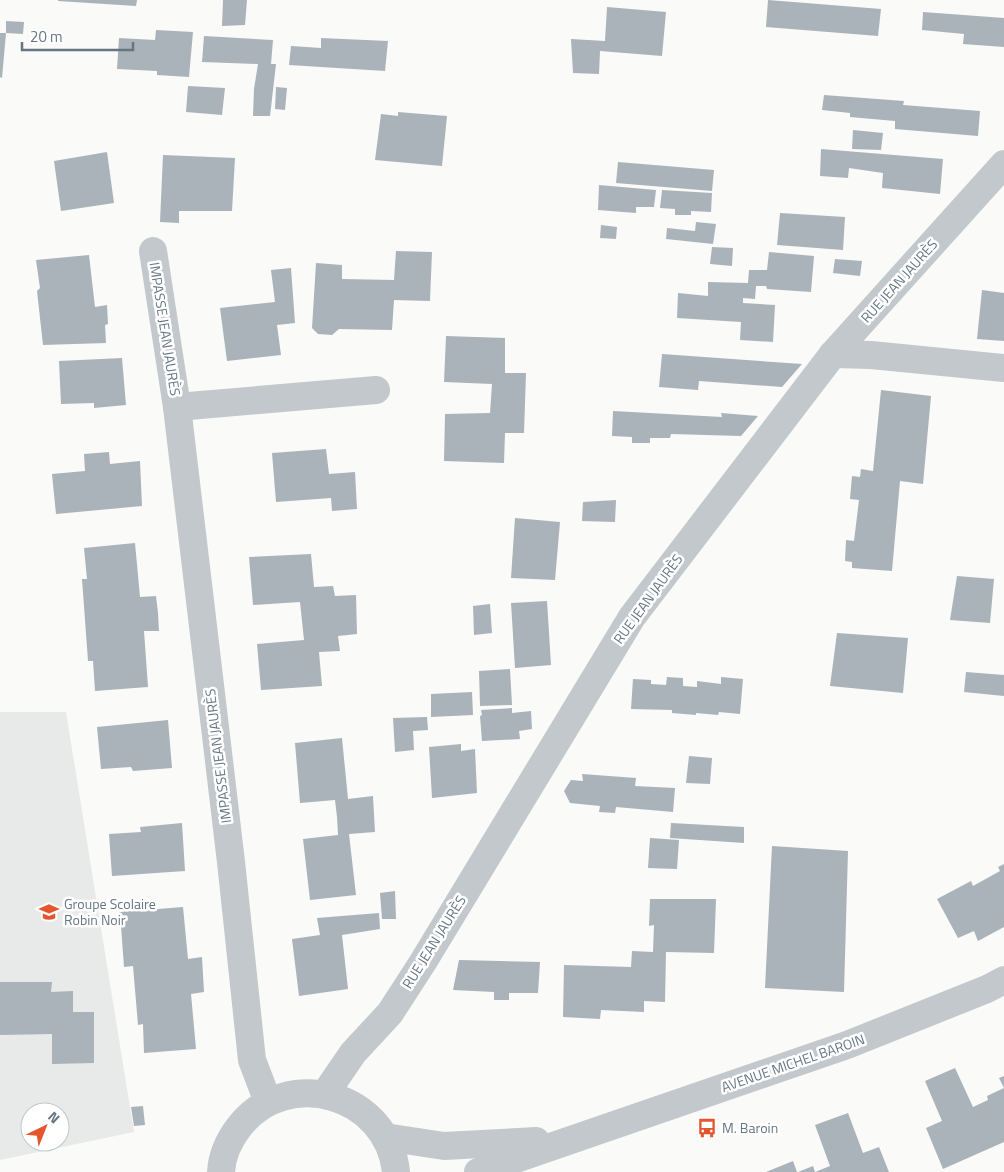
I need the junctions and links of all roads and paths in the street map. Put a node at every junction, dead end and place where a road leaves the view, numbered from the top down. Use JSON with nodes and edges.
{"nodes":[{"id":1,"x":1004,"y":164,"type":"edge"},
{"id":2,"x":153,"y":251,"type":"dead end"},
{"id":3,"x":833,"y":354,"type":"junction"},
{"id":4,"x":1004,"y":368,"type":"edge"},
{"id":5,"x":376,"y":390,"type":"dead end"},
{"id":6,"x":177,"y":407,"type":"junction"},
{"id":7,"x":1004,"y":980,"type":"edge"},
{"id":8,"x":325,"y":1094,"type":"junction"},
{"id":9,"x":268,"y":1102,"type":"junction"},
{"id":10,"x":385,"y":1137,"type":"junction"},
{"id":11,"x":578,"y":1137,"type":"junction"},
{"id":12,"x":216,"y":1169,"type":"edge"},
{"id":13,"x":396,"y":1172,"type":"edge"},
{"id":14,"x":478,"y":1172,"type":"edge"}],
"edges":[{"from":1,"to":3,"type":"street","name":"RUE JEAN JAURÈS"},
{"from":2,"to":6,"type":"street","name":"IMPASSE JEAN JAURÈS"},
{"from":3,"to":4,"type":"street"},
{"from":3,"to":8,"type":"street","name":"RUE JEAN JAURÈS"},
{"from":5,"to":6,"type":"street","name":"IMPASSE JEAN JAURÈS"},
{"from":6,"to":9,"type":"street","name":"IMPASSE JEAN JAURÈS"},
{"from":7,"to":11,"type":"street","name":"AVENUE MICHEL BAROIN"},
{"from":8,"to":9,"type":"street"},
{"from":8,"to":10,"type":"street"},
{"from":9,"to":12,"type":"street"},
{"from":10,"to":11,"type":"street","name":"AVENUE MICHEL BAROIN"},
{"from":10,"to":13,"type":"street"},
{"from":11,"to":14,"type":"street","name":"AVENUE MICHEL BAROIN"}]}
